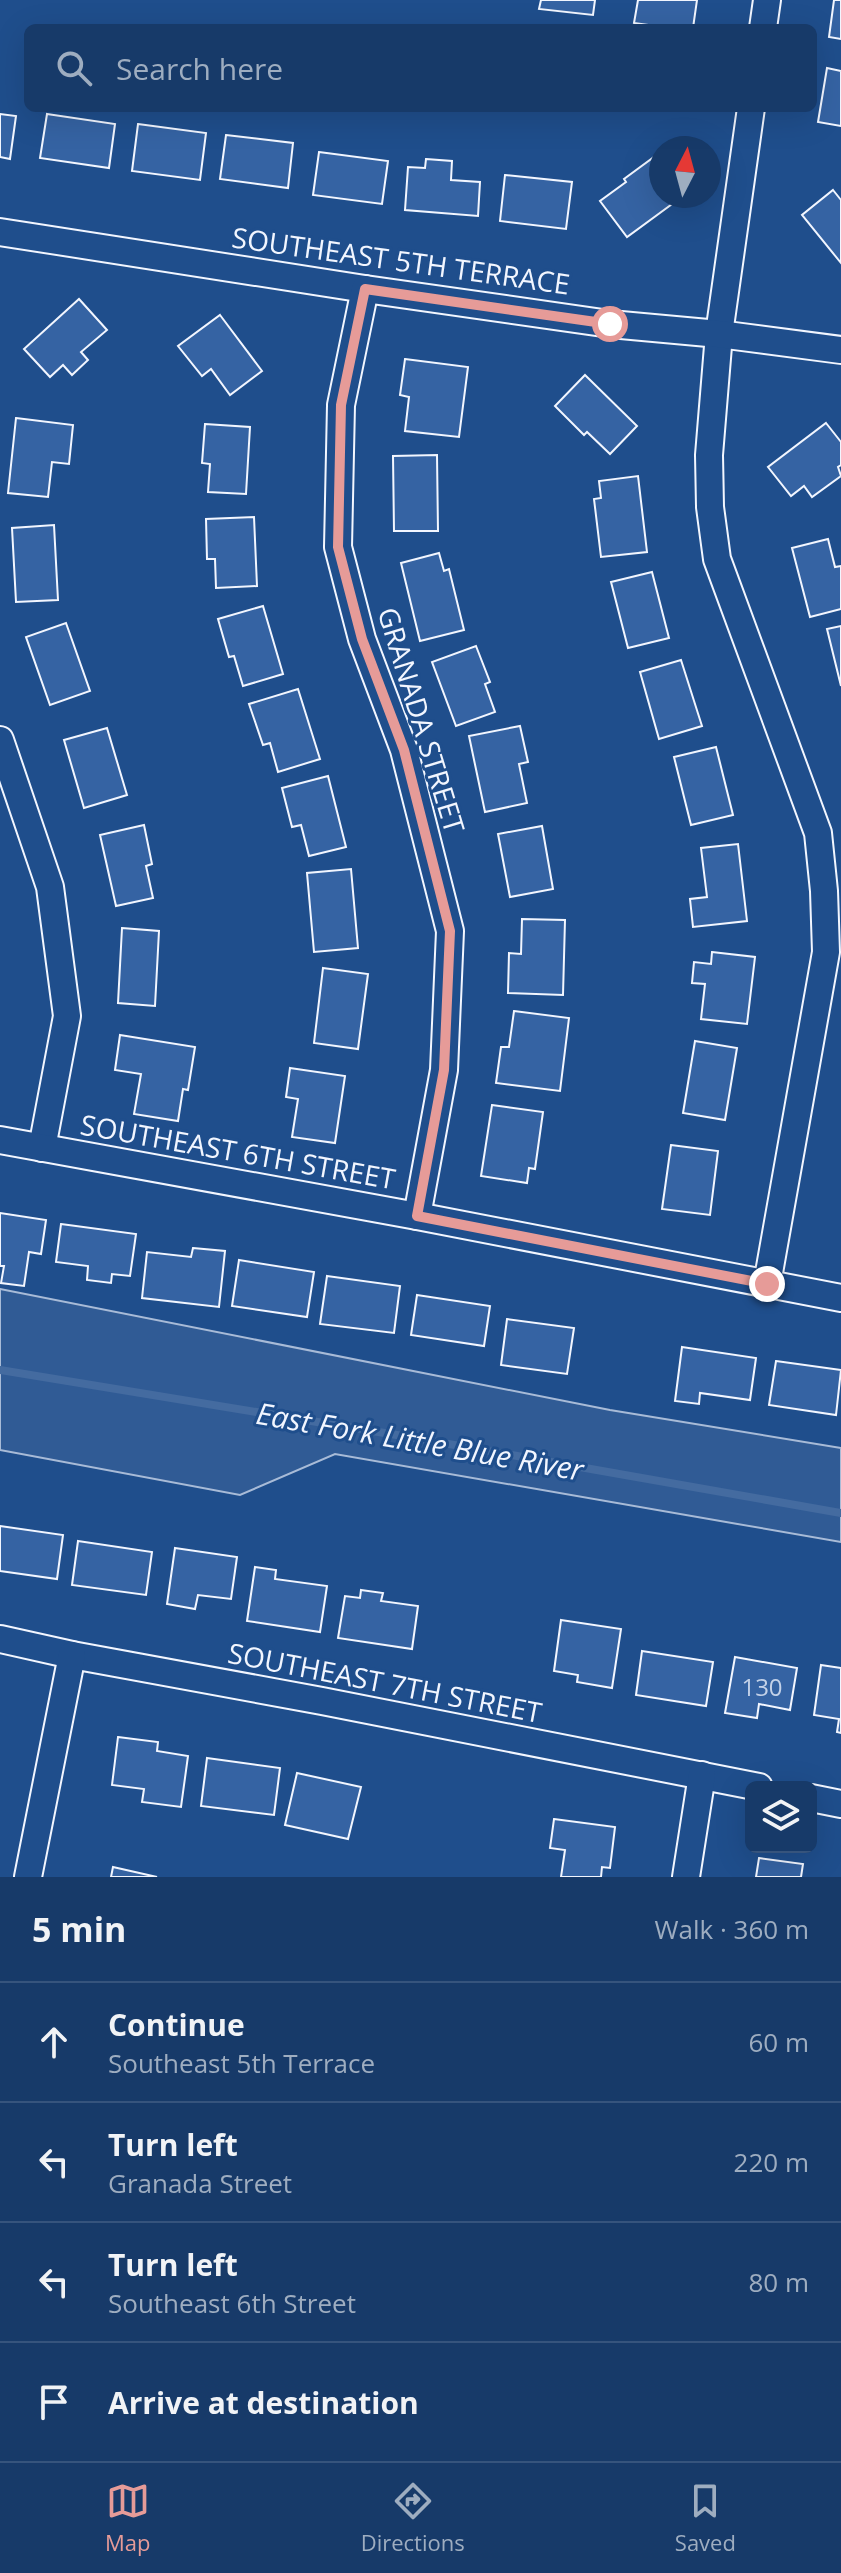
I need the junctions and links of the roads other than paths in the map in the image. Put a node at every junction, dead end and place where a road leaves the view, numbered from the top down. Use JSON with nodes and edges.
{"nodes":[{"id":1,"x":767,"y":0,"type":"edge"},
{"id":2,"x":764,"y":24,"type":"edge"},
{"id":3,"x":750,"y":112,"type":"edge"},
{"id":4,"x":0,"y":232,"type":"edge"},
{"id":5,"x":365,"y":289,"type":"junction"},
{"id":6,"x":719,"y":334,"type":"junction"},
{"id":7,"x":841,"y":350,"type":"edge"},
{"id":8,"x":0,"y":740,"type":"edge"},
{"id":9,"x":0,"y":1140,"type":"edge"},
{"id":10,"x":42,"y":1148,"type":"junction"},
{"id":11,"x":417,"y":1216,"type":"junction"},
{"id":12,"x":767,"y":1284,"type":"junction"},
{"id":13,"x":841,"y":1298,"type":"edge"},
{"id":14,"x":0,"y":1639,"type":"edge"},
{"id":15,"x":72,"y":1655,"type":"junction"},
{"id":16,"x":702,"y":1775,"type":"junction"},
{"id":17,"x":745,"y":1784,"type":"edge"},
{"id":18,"x":817,"y":1799,"type":"edge"},
{"id":19,"x":841,"y":1804,"type":"edge"},
{"id":20,"x":28,"y":1877,"type":"edge"},
{"id":21,"x":686,"y":1877,"type":"edge"}],
"edges":[{"from":1,"to":2,"type":"street"},
{"from":3,"to":6,"type":"street"},
{"from":4,"to":5,"type":"street","name":"SOUTHEAST 5TH TERRACE"},
{"from":5,"to":6,"type":"street","name":"SOUTHEAST 5TH TERRACE"},
{"from":5,"to":11,"type":"street","name":"GRANADA STREET"},
{"from":6,"to":7,"type":"street","name":"SOUTHEAST 5TH TERRACE"},
{"from":6,"to":12,"type":"street"},
{"from":8,"to":10,"type":"street"},
{"from":9,"to":10,"type":"street","name":"SOUTHEAST 6TH STREET"},
{"from":10,"to":11,"type":"street","name":"SOUTHEAST 6TH STREET"},
{"from":11,"to":12,"type":"street","name":"SOUTHEAST 6TH STREET"},
{"from":12,"to":13,"type":"street","name":"SOUTHEAST 6TH STREET"},
{"from":14,"to":15,"type":"street","name":"SOUTHEAST 7TH STREET"},
{"from":15,"to":16,"type":"street","name":"SOUTHEAST 7TH STREET"},
{"from":15,"to":20,"type":"street"},
{"from":16,"to":17,"type":"street","name":"SOUTHEAST 7TH STREET"},
{"from":16,"to":21,"type":"street"},
{"from":18,"to":19,"type":"street"}]}
